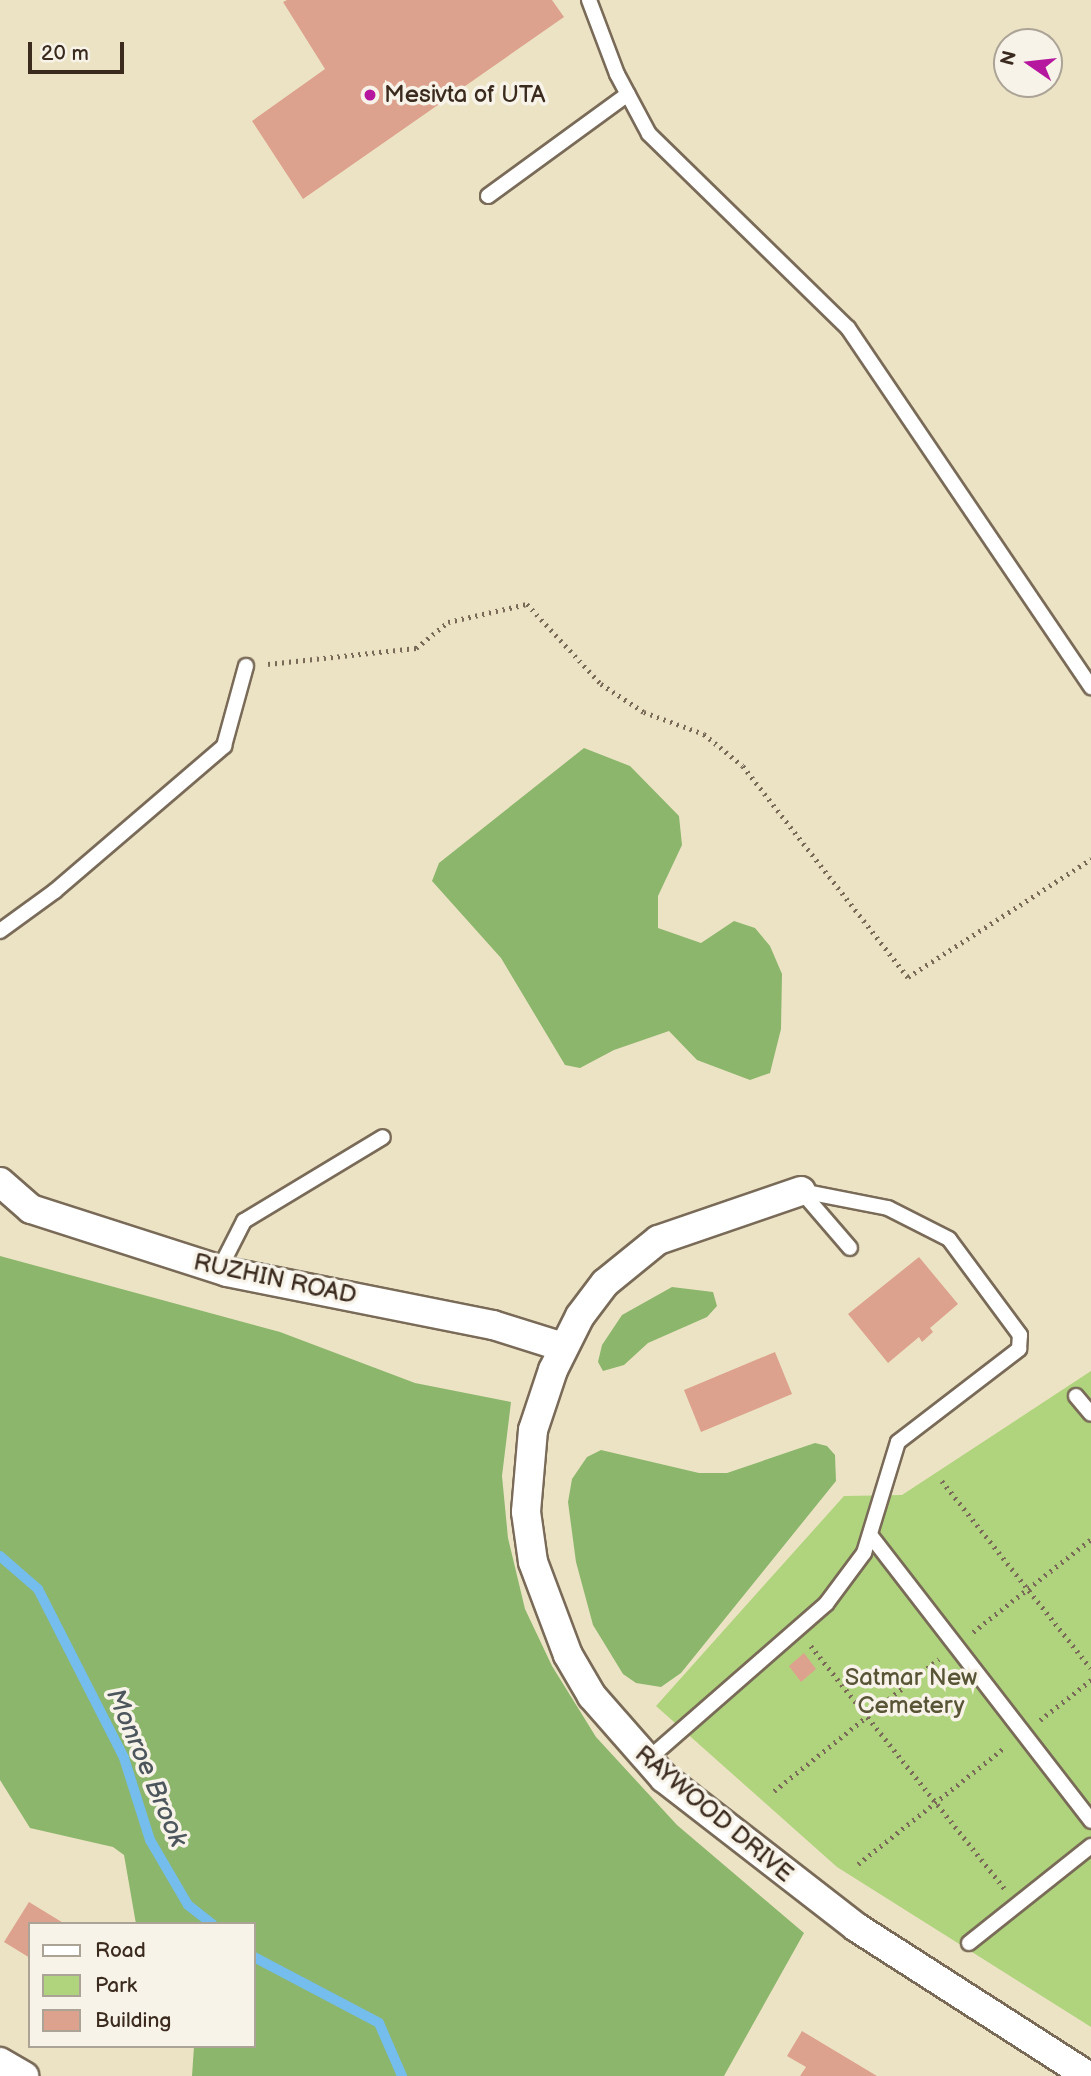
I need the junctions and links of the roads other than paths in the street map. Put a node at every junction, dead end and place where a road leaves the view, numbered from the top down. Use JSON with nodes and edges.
{"nodes":[{"id":1,"x":589,"y":0,"type":"edge"},
{"id":2,"x":628,"y":94,"type":"junction"},
{"id":3,"x":488,"y":196,"type":"dead end"},
{"id":4,"x":246,"y":666,"type":"road end"},
{"id":5,"x":1091,"y":687,"type":"edge"},
{"id":6,"x":0,"y":931,"type":"edge"},
{"id":7,"x":383,"y":1137,"type":"dead end"},
{"id":8,"x":0,"y":1182,"type":"edge"},
{"id":9,"x":801,"y":1191,"type":"junction"},
{"id":10,"x":850,"y":1248,"type":"dead end"},
{"id":11,"x":219,"y":1270,"type":"junction"},
{"id":12,"x":563,"y":1347,"type":"junction"},
{"id":13,"x":1076,"y":1396,"type":"dead end"},
{"id":14,"x":1091,"y":1414,"type":"edge"},
{"id":15,"x":871,"y":1536,"type":"junction"},
{"id":16,"x":646,"y":1761,"type":"junction"},
{"id":17,"x":1091,"y":1821,"type":"edge"},
{"id":18,"x":1091,"y":1846,"type":"edge"},
{"id":19,"x":969,"y":1943,"type":"dead end"},
{"id":20,"x":0,"y":2062,"type":"edge"},
{"id":21,"x":24,"y":2076,"type":"edge"},
{"id":22,"x":1088,"y":2076,"type":"edge"}],
"edges":[{"from":1,"to":2,"type":"lane"},
{"from":2,"to":3,"type":"lane"},
{"from":2,"to":5,"type":"lane"},
{"from":4,"to":6,"type":"lane"},
{"from":7,"to":11,"type":"lane"},
{"from":8,"to":11,"type":"street","name":"RUZHIN ROAD"},
{"from":9,"to":10,"type":"lane"},
{"from":9,"to":12,"type":"street","name":"RAYWOOD DRIVE"},
{"from":9,"to":15,"type":"lane"},
{"from":11,"to":12,"type":"street","name":"RUZHIN ROAD"},
{"from":12,"to":16,"type":"street","name":"RAYWOOD DRIVE"},
{"from":13,"to":14,"type":"lane"},
{"from":15,"to":16,"type":"lane"},
{"from":15,"to":17,"type":"lane"},
{"from":16,"to":22,"type":"street","name":"RAYWOOD DRIVE"},
{"from":18,"to":19,"type":"lane"},
{"from":20,"to":21,"type":"street"}]}
